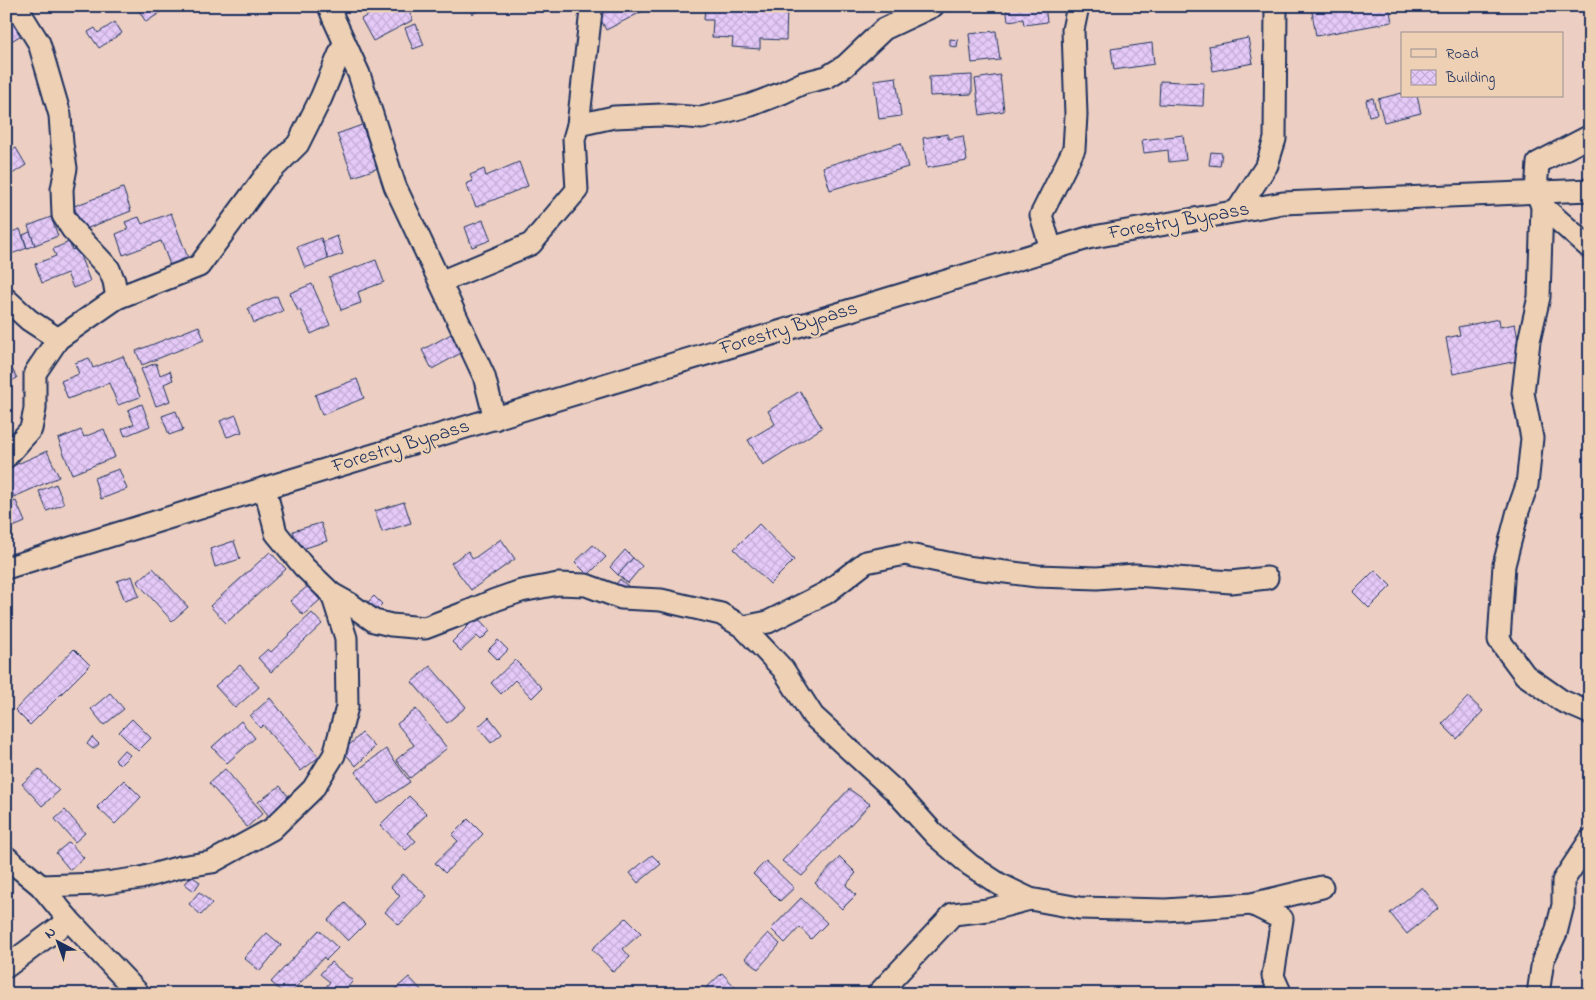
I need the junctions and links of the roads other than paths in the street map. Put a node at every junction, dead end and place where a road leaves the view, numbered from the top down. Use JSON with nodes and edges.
{"nodes":[{"id":1,"x":16,"y":6,"type":"edge"},
{"id":2,"x":329,"y":6,"type":"edge"},
{"id":3,"x":593,"y":6,"type":"edge"},
{"id":4,"x":934,"y":6,"type":"edge"},
{"id":5,"x":1078,"y":6,"type":"edge"},
{"id":6,"x":1276,"y":6,"type":"edge"},
{"id":7,"x":344,"y":43,"type":"junction"},
{"id":8,"x":578,"y":125,"type":"junction"},
{"id":9,"x":1590,"y":136,"type":"edge"},
{"id":10,"x":1590,"y":190,"type":"edge"},
{"id":11,"x":1539,"y":199,"type":"junction"},
{"id":12,"x":1237,"y":212,"type":"junction"},
{"id":13,"x":1590,"y":248,"type":"edge"},
{"id":14,"x":1051,"y":249,"type":"junction"},
{"id":15,"x":440,"y":282,"type":"junction"},
{"id":16,"x":117,"y":298,"type":"junction"},
{"id":17,"x":6,"y":299,"type":"edge"},
{"id":18,"x":58,"y":339,"type":"junction"},
{"id":19,"x":495,"y":419,"type":"junction"},
{"id":20,"x":6,"y":457,"type":"edge"},
{"id":21,"x":265,"y":488,"type":"junction"},
{"id":22,"x":6,"y":568,"type":"edge"},
{"id":23,"x":1267,"y":578,"type":"dead end"},
{"id":24,"x":332,"y":594,"type":"junction"},
{"id":25,"x":743,"y":627,"type":"junction"},
{"id":26,"x":1590,"y":712,"type":"edge"},
{"id":27,"x":1590,"y":840,"type":"edge"},
{"id":28,"x":6,"y":856,"type":"edge"},
{"id":29,"x":41,"y":886,"type":"junction"},
{"id":30,"x":1322,"y":887,"type":"dead end"},
{"id":31,"x":1030,"y":899,"type":"junction"},
{"id":32,"x":1252,"y":904,"type":"junction"},
{"id":33,"x":69,"y":920,"type":"junction"},
{"id":34,"x":6,"y":967,"type":"edge"},
{"id":35,"x":139,"y":994,"type":"edge"},
{"id":36,"x":878,"y":994,"type":"edge"},
{"id":37,"x":1281,"y":994,"type":"edge"},
{"id":38,"x":1538,"y":994,"type":"edge"}],
"edges":[{"from":1,"to":16,"type":"street"},
{"from":2,"to":7,"type":"street"},
{"from":3,"to":8,"type":"street"},
{"from":4,"to":8,"type":"street"},
{"from":5,"to":14,"type":"street"},
{"from":6,"to":12,"type":"street"},
{"from":7,"to":15,"type":"street"},
{"from":7,"to":16,"type":"street"},
{"from":8,"to":15,"type":"street"},
{"from":9,"to":11,"type":"street"},
{"from":10,"to":11,"type":"street","name":"Forestry Bypass"},
{"from":11,"to":12,"type":"street","name":"Forestry Bypass"},
{"from":11,"to":13,"type":"street"},
{"from":11,"to":26,"type":"street"},
{"from":12,"to":14,"type":"street","name":"Forestry Bypass"},
{"from":14,"to":19,"type":"street","name":"Forestry Bypass"},
{"from":15,"to":19,"type":"street"},
{"from":16,"to":18,"type":"street"},
{"from":17,"to":18,"type":"street"},
{"from":18,"to":20,"type":"street"},
{"from":19,"to":21,"type":"street","name":"Forestry Bypass"},
{"from":21,"to":22,"type":"street","name":"Forestry Bypass"},
{"from":21,"to":24,"type":"street"},
{"from":23,"to":25,"type":"street"},
{"from":24,"to":25,"type":"street"},
{"from":24,"to":29,"type":"street"},
{"from":25,"to":31,"type":"street"},
{"from":27,"to":38,"type":"street"},
{"from":28,"to":29,"type":"street"},
{"from":29,"to":33,"type":"street"},
{"from":30,"to":32,"type":"street"},
{"from":31,"to":32,"type":"street"},
{"from":31,"to":36,"type":"street"},
{"from":32,"to":37,"type":"street"},
{"from":33,"to":34,"type":"street"},
{"from":33,"to":35,"type":"street"}]}
